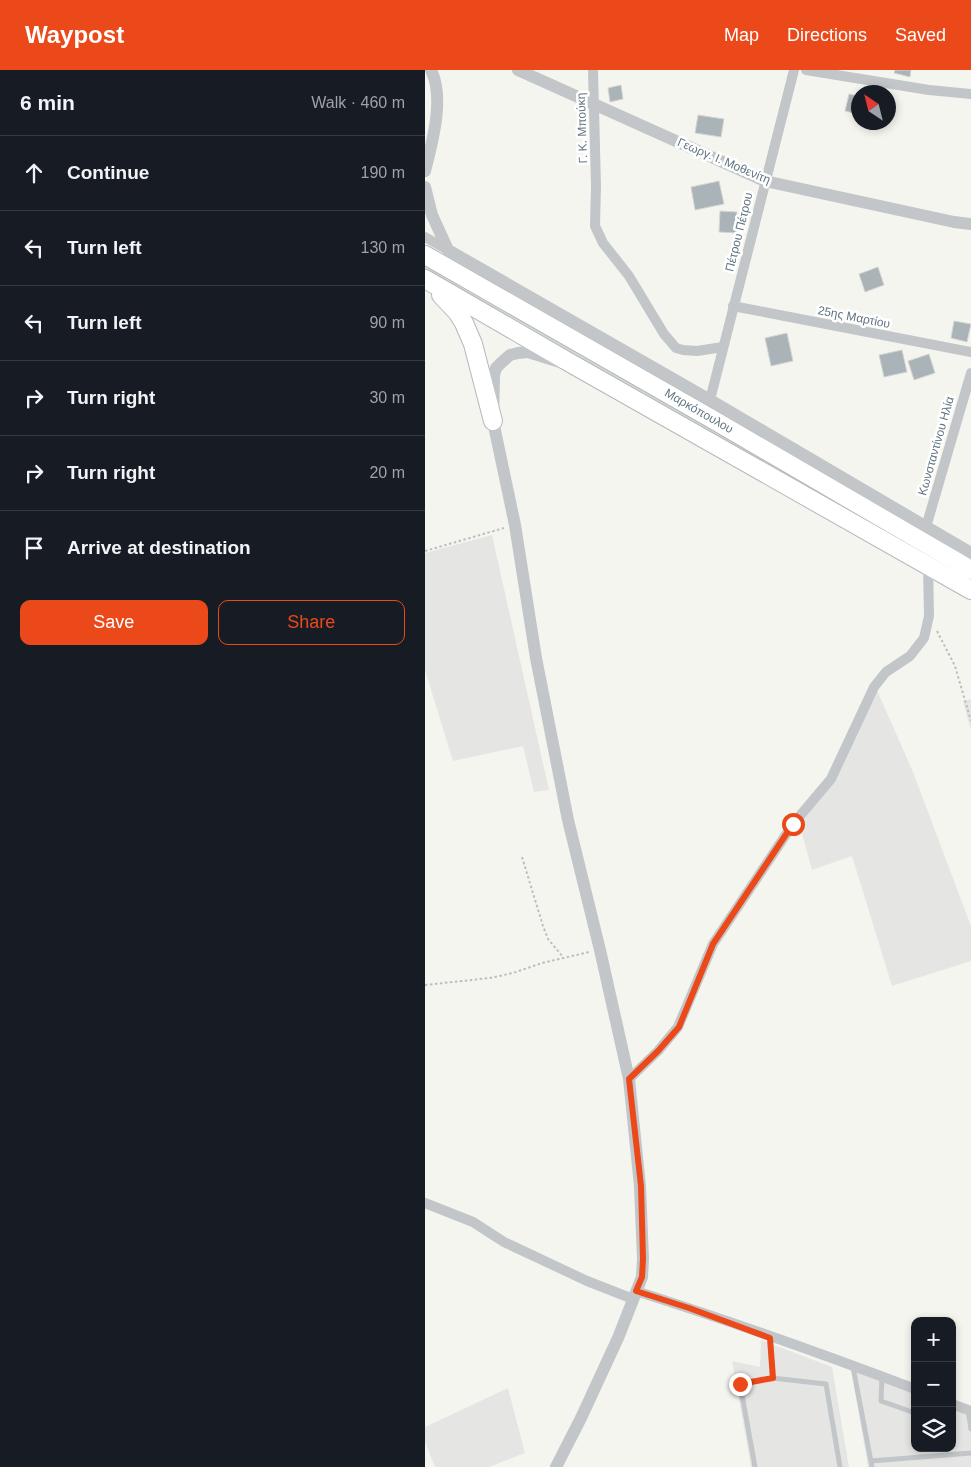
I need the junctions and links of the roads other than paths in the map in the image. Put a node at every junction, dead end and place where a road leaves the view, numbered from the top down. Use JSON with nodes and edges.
{"nodes":[{"id":1,"x":518,"y":70,"type":"edge"},
{"id":2,"x":593,"y":70,"type":"edge"},
{"id":3,"x":794,"y":70,"type":"edge"},
{"id":4,"x":806,"y":70,"type":"edge"},
{"id":5,"x":433,"y":71,"type":"edge"},
{"id":6,"x":971,"y":94,"type":"edge"},
{"id":7,"x":593,"y":103,"type":"junction"},
{"id":8,"x":425,"y":172,"type":"edge"},
{"id":9,"x":765,"y":181,"type":"junction"},
{"id":10,"x":425,"y":187,"type":"edge"},
{"id":11,"x":971,"y":224,"type":"edge"},
{"id":12,"x":425,"y":236,"type":"edge"},
{"id":13,"x":448,"y":250,"type":"junction"},
{"id":14,"x":425,"y":255,"type":"edge"},
{"id":15,"x":426,"y":280,"type":"edge"},
{"id":16,"x":733,"y":306,"type":"junction"},
{"id":17,"x":723,"y":347,"type":"junction"},
{"id":18,"x":971,"y":352,"type":"edge"},
{"id":19,"x":572,"y":364,"type":"junction"},
{"id":20,"x":971,"y":373,"type":"edge"},
{"id":21,"x":709,"y":400,"type":"junction"},
{"id":22,"x":493,"y":421,"type":"junction"},
{"id":23,"x":927,"y":527,"type":"junction"},
{"id":24,"x":971,"y":553,"type":"edge"},
{"id":25,"x":928,"y":565,"type":"junction"},
{"id":26,"x":971,"y":570,"type":"edge"},
{"id":27,"x":971,"y":590,"type":"edge"},
{"id":28,"x":629,"y":1079,"type":"junction"},
{"id":29,"x":425,"y":1203,"type":"edge"},
{"id":30,"x":634,"y":1295,"type":"junction"},
{"id":31,"x":770,"y":1338,"type":"junction"},
{"id":32,"x":853,"y":1366,"type":"junction"},
{"id":33,"x":882,"y":1377,"type":"junction"},
{"id":34,"x":773,"y":1378,"type":"junction"},
{"id":35,"x":911,"y":1388,"type":"edge"},
{"id":36,"x":956,"y":1405,"type":"edge"},
{"id":37,"x":970,"y":1410,"type":"edge"},
{"id":38,"x":911,"y":1412,"type":"edge"},
{"id":39,"x":971,"y":1429,"type":"edge"},
{"id":40,"x":971,"y":1453,"type":"edge"},
{"id":41,"x":871,"y":1464,"type":"edge"},
{"id":42,"x":557,"y":1467,"type":"edge"},
{"id":43,"x":755,"y":1467,"type":"edge"},
{"id":44,"x":840,"y":1467,"type":"edge"}],
"edges":[{"from":1,"to":7,"type":"street","name":"Γεωργ. Ι. Μοθενίτη"},
{"from":2,"to":7,"type":"street","name":"Γ. Κ. Μπούκη"},
{"from":3,"to":9,"type":"street","name":"Πέτρου Πέτρου"},
{"from":4,"to":6,"type":"street"},
{"from":5,"to":8,"type":"street"},
{"from":7,"to":9,"type":"street","name":"Γεωργ. Ι. Μοθενίτη"},
{"from":7,"to":17,"type":"street","name":"Γ. Κ. Μπούκη"},
{"from":9,"to":11,"type":"street","name":"Γεωργ. Ι. Μοθενίτη"},
{"from":9,"to":16,"type":"street","name":"Πέτρου Πέτρου"},
{"from":10,"to":13,"type":"street"},
{"from":12,"to":13,"type":"street"},
{"from":13,"to":21,"type":"street"},
{"from":14,"to":26,"type":"highway","name":"Μαρκόπουλου"},
{"from":15,"to":19,"type":"highway","name":"Μαρκόπουλου"},
{"from":15,"to":22,"type":"highway"},
{"from":16,"to":17,"type":"street","name":"Πέτρου Πέτρου"},
{"from":16,"to":18,"type":"street","name":"25ης Μαρτίου"},
{"from":17,"to":21,"type":"street","name":"Πέτρου Πέτρου"},
{"from":19,"to":22,"type":"street"},
{"from":19,"to":25,"type":"highway","name":"Μαρκόπουλου"},
{"from":20,"to":23,"type":"street","name":"Κωνσταντίνου Ηλία"},
{"from":21,"to":23,"type":"street"},
{"from":22,"to":28,"type":"street"},
{"from":23,"to":24,"type":"street"},
{"from":25,"to":27,"type":"highway","name":"Μαρκόπουλου"},
{"from":25,"to":28,"type":"street"},
{"from":28,"to":30,"type":"street"},
{"from":29,"to":30,"type":"street"},
{"from":30,"to":31,"type":"street"},
{"from":30,"to":42,"type":"street"},
{"from":31,"to":32,"type":"street"},
{"from":31,"to":34,"type":"lane"},
{"from":32,"to":33,"type":"street"},
{"from":32,"to":41,"type":"lane"},
{"from":33,"to":35,"type":"street"},
{"from":33,"to":38,"type":"lane"},
{"from":34,"to":43,"type":"lane"},
{"from":34,"to":44,"type":"lane"},
{"from":36,"to":37,"type":"street"},
{"from":37,"to":39,"type":"lane"},
{"from":40,"to":41,"type":"lane"}]}
